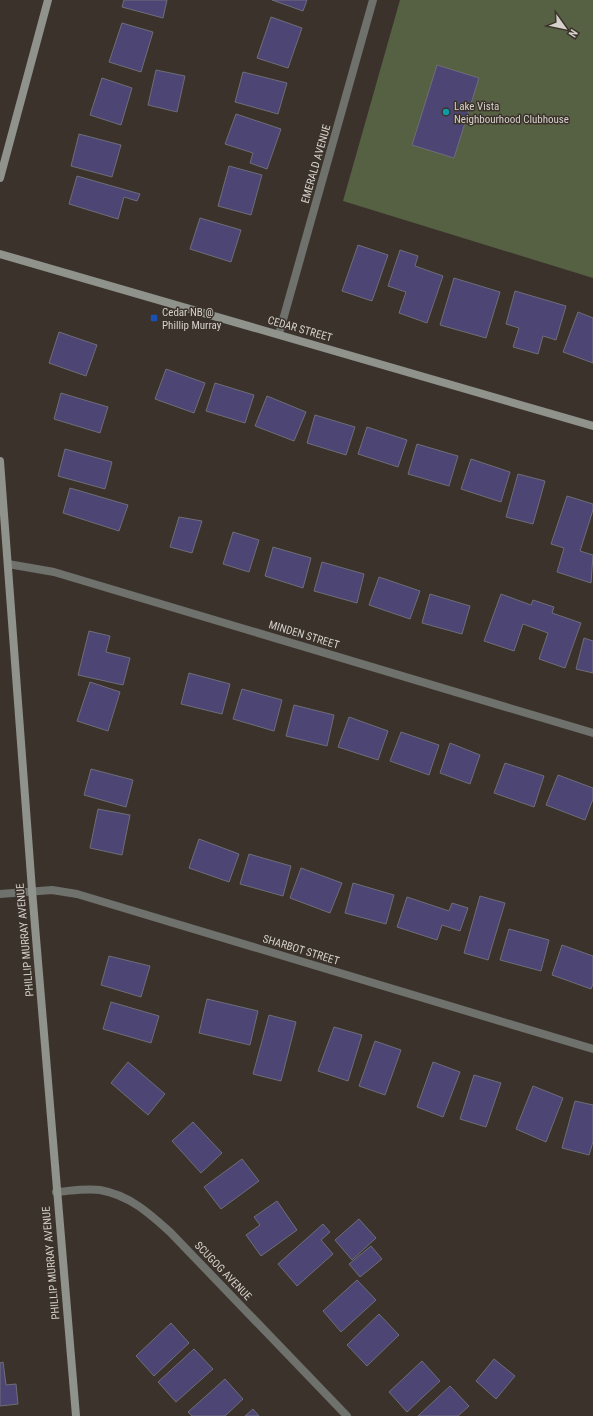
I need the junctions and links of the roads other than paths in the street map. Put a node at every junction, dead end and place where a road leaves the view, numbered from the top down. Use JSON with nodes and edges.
{"nodes":[{"id":1,"x":48,"y":0,"type":"edge"},
{"id":2,"x":373,"y":0,"type":"edge"},
{"id":3,"x":0,"y":178,"type":"edge"},
{"id":4,"x":0,"y":254,"type":"edge"},
{"id":5,"x":279,"y":334,"type":"junction"},
{"id":6,"x":593,"y":426,"type":"edge"},
{"id":7,"x":0,"y":461,"type":"edge"},
{"id":8,"x":8,"y":564,"type":"junction"},
{"id":9,"x":593,"y":733,"type":"edge"},
{"id":10,"x":32,"y":890,"type":"junction"},
{"id":11,"x":0,"y":894,"type":"edge"},
{"id":12,"x":593,"y":1049,"type":"edge"},
{"id":13,"x":56,"y":1192,"type":"junction"},
{"id":14,"x":76,"y":1416,"type":"edge"},
{"id":15,"x":347,"y":1416,"type":"edge"}],
"edges":[{"from":1,"to":3,"type":"street"},
{"from":2,"to":5,"type":"street","name":"EMERALD AVENUE"},
{"from":4,"to":5,"type":"street","name":"CEDAR STREET"},
{"from":5,"to":6,"type":"street","name":"CEDAR STREET"},
{"from":7,"to":8,"type":"street","name":"PHILLIP MURRAY AVENUE"},
{"from":8,"to":9,"type":"street","name":"MINDEN STREET"},
{"from":8,"to":10,"type":"street","name":"PHILLIP MURRAY AVENUE"},
{"from":10,"to":11,"type":"street","name":"SHARBOT STREET"},
{"from":10,"to":12,"type":"street","name":"SHARBOT STREET"},
{"from":10,"to":13,"type":"street","name":"PHILLIP MURRAY AVENUE"},
{"from":13,"to":14,"type":"street","name":"PHILLIP MURRAY AVENUE"},
{"from":13,"to":15,"type":"street","name":"SCUGOG AVENUE"}]}
